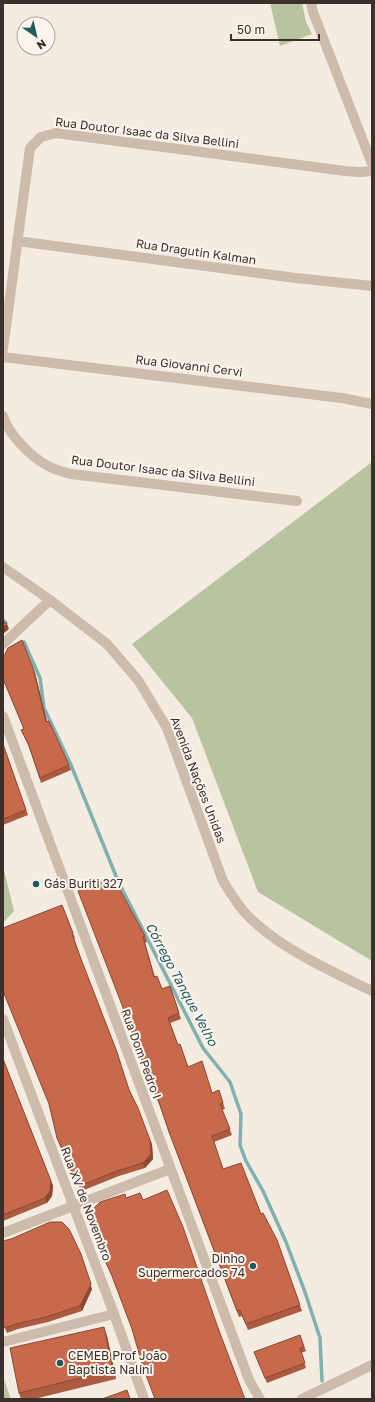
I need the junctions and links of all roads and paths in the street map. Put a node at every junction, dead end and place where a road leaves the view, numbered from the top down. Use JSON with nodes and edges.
{"nodes":[{"id":1,"x":311,"y":3,"type":"edge"},
{"id":2,"x":372,"y":164,"type":"edge"},
{"id":3,"x":372,"y":171,"type":"edge"},
{"id":4,"x":17,"y":241,"type":"junction"},
{"id":5,"x":372,"y":286,"type":"edge"},
{"id":6,"x":3,"y":349,"type":"edge"},
{"id":7,"x":3,"y":357,"type":"edge"},
{"id":8,"x":372,"y":404,"type":"edge"},
{"id":9,"x":3,"y":416,"type":"edge"},
{"id":10,"x":297,"y":501,"type":"dead end"},
{"id":11,"x":3,"y":567,"type":"edge"},
{"id":12,"x":50,"y":600,"type":"junction"},
{"id":13,"x":3,"y":644,"type":"edge"},
{"id":14,"x":3,"y":716,"type":"edge"},
{"id":15,"x":372,"y":991,"type":"edge"},
{"id":16,"x":3,"y":1020,"type":"edge"},
{"id":17,"x":170,"y":1169,"type":"junction"},
{"id":18,"x":73,"y":1206,"type":"junction"},
{"id":19,"x":3,"y":1233,"type":"edge"},
{"id":20,"x":114,"y":1314,"type":"junction"},
{"id":21,"x":3,"y":1342,"type":"edge"},
{"id":22,"x":372,"y":1365,"type":"edge"},
{"id":23,"x":144,"y":1399,"type":"edge"},
{"id":24,"x":260,"y":1399,"type":"edge"},
{"id":25,"x":302,"y":1399,"type":"edge"}],
"edges":[{"from":1,"to":2,"type":"street"},
{"from":3,"to":4,"type":"street","name":"Rua Doutor Isaac da Silva Bellini"},
{"from":4,"to":5,"type":"street","name":"Rua Dragutin Kalman"},
{"from":4,"to":6,"type":"street","name":"Rua Doutor Isaac da Silva Bellini"},
{"from":7,"to":8,"type":"street","name":"Rua Giovanni Cervi"},
{"from":9,"to":10,"type":"street","name":"Rua Doutor Isaac da Silva Bellini"},
{"from":11,"to":12,"type":"street","name":"Avenida Nações Unidas"},
{"from":12,"to":13,"type":"street"},
{"from":12,"to":15,"type":"street","name":"Avenida Nações Unidas"},
{"from":14,"to":17,"type":"street","name":"Rua Dom Pedro I"},
{"from":16,"to":18,"type":"street","name":"Rua XV de Novembro"},
{"from":17,"to":18,"type":"street"},
{"from":17,"to":24,"type":"street","name":"Rua Dom Pedro I"},
{"from":18,"to":19,"type":"street"},
{"from":18,"to":20,"type":"street","name":"Rua XV de Novembro"},
{"from":20,"to":21,"type":"street"},
{"from":20,"to":23,"type":"street","name":"Rua XV de Novembro"},
{"from":22,"to":25,"type":"street"}]}
